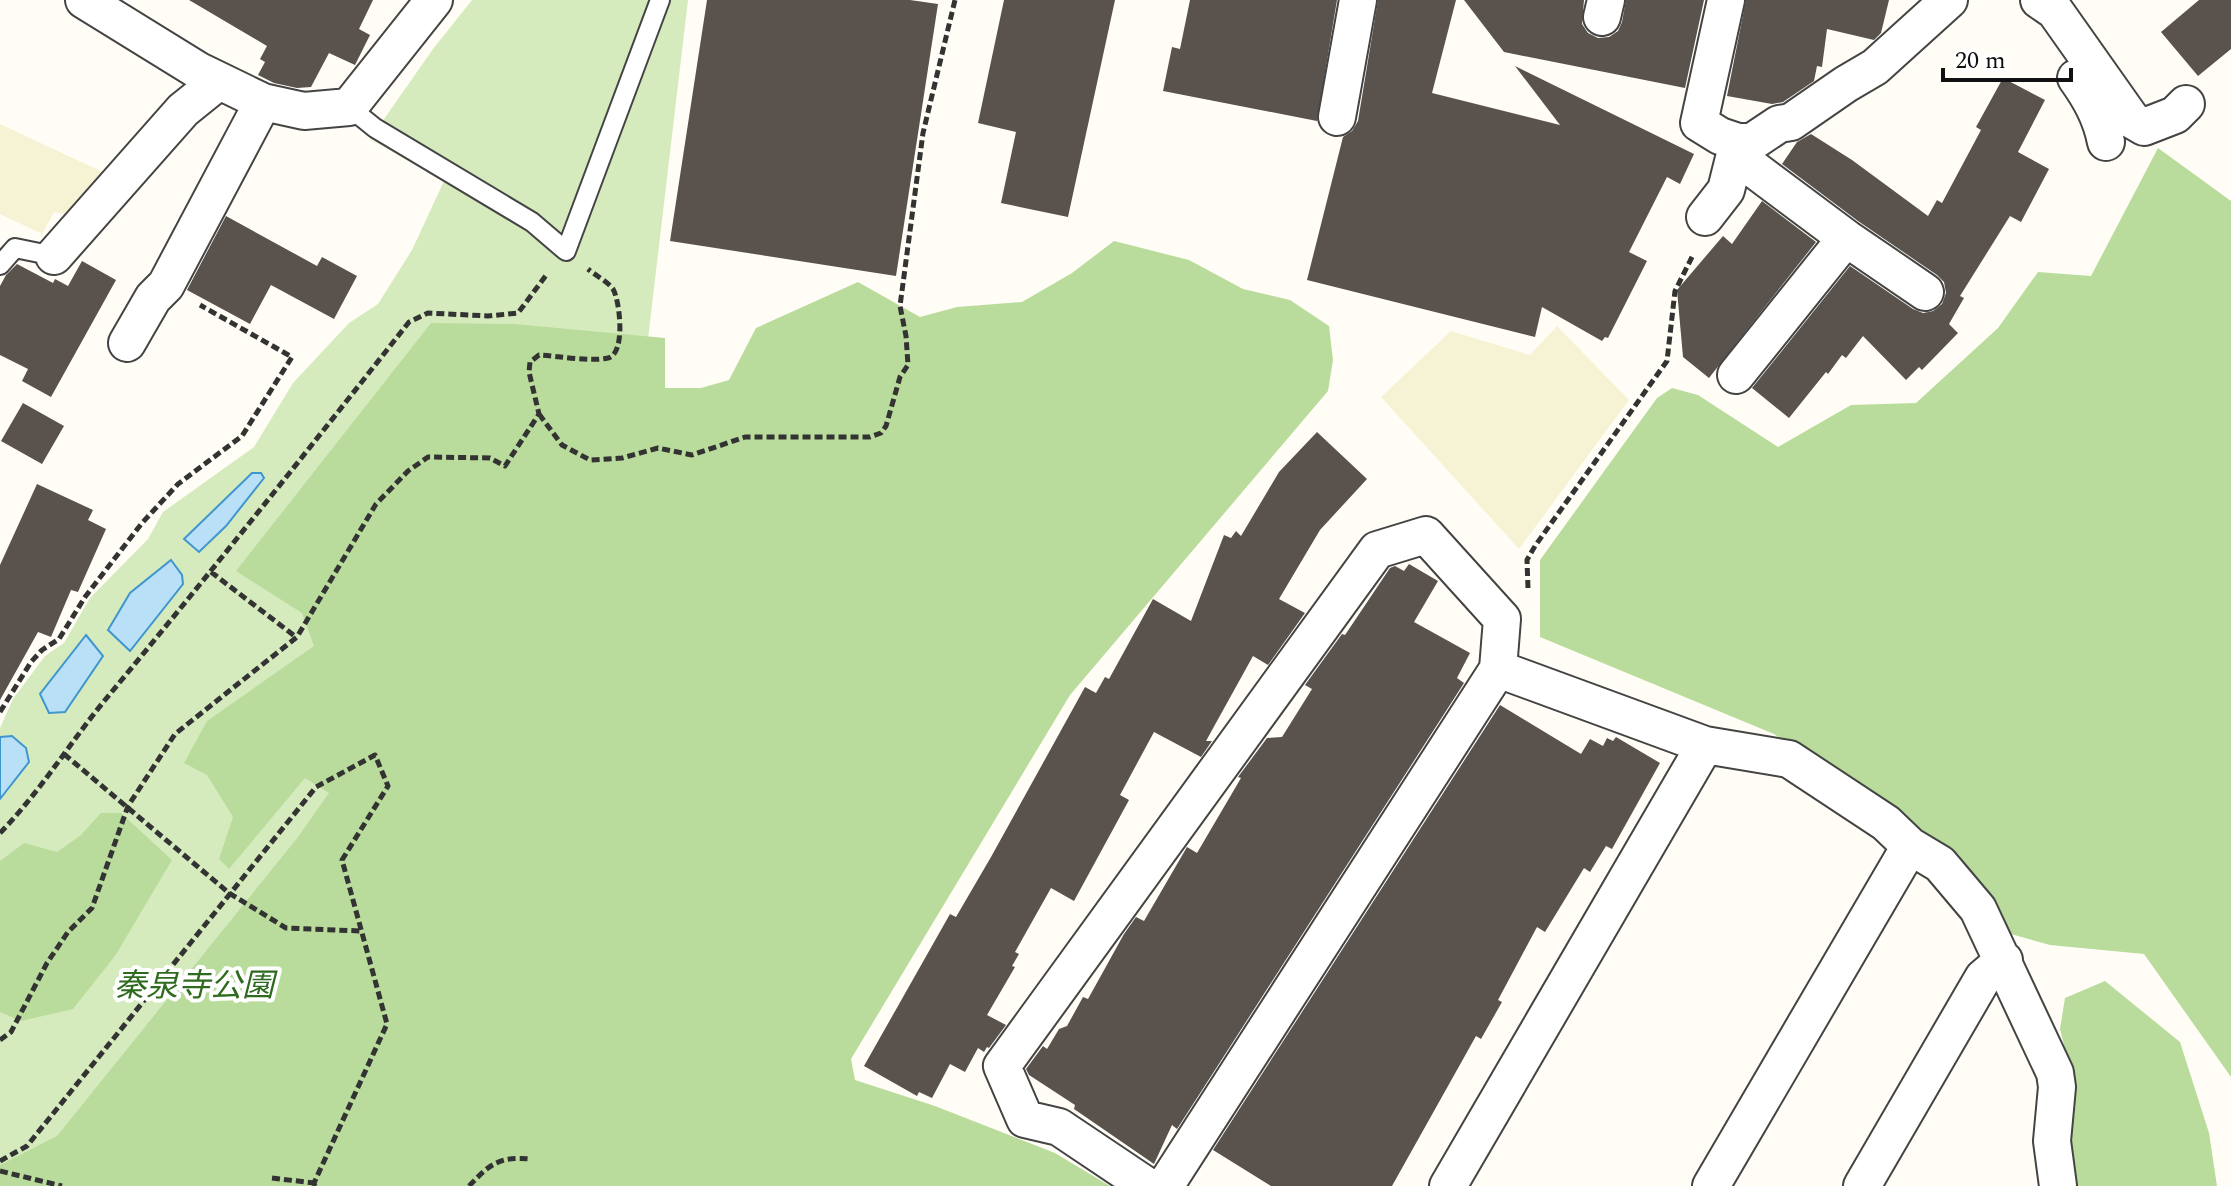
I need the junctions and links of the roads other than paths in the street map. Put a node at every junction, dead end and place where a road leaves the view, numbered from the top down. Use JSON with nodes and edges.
{"nodes":[{"id":1,"x":84,"y":0,"type":"edge"},
{"id":2,"x":434,"y":0,"type":"edge"},
{"id":3,"x":660,"y":0,"type":"edge"},
{"id":4,"x":1358,"y":0,"type":"edge"},
{"id":5,"x":1726,"y":0,"type":"edge"},
{"id":6,"x":1949,"y":0,"type":"edge"},
{"id":7,"x":2026,"y":0,"type":"edge"},
{"id":8,"x":2039,"y":0,"type":"edge"},
{"id":9,"x":219,"y":81,"type":"junction"},
{"id":10,"x":263,"y":102,"type":"junction"},
{"id":11,"x":2186,"y":104,"type":"dead end"},
{"id":12,"x":349,"y":107,"type":"junction"},
{"id":13,"x":1337,"y":117,"type":"dead end"},
{"id":14,"x":1738,"y":142,"type":"junction"},
{"id":15,"x":2106,"y":142,"type":"dead end"},
{"id":16,"x":1705,"y":217,"type":"road end"},
{"id":17,"x":1846,"y":238,"type":"junction"},
{"id":18,"x":54,"y":256,"type":"joint"},
{"id":19,"x":0,"y":265,"type":"edge"},
{"id":20,"x":1925,"y":292,"type":"dead end"},
{"id":21,"x":127,"y":343,"type":"dead end"},
{"id":22,"x":1736,"y":375,"type":"dead end"},
{"id":23,"x":1498,"y":669,"type":"junction"},
{"id":24,"x":1705,"y":745,"type":"junction"},
{"id":25,"x":1910,"y":846,"type":"junction"},
{"id":26,"x":2004,"y":960,"type":"junction"},
{"id":27,"x":1147,"y":1186,"type":"edge"},
{"id":28,"x":1165,"y":1186,"type":"edge"},
{"id":29,"x":1448,"y":1186,"type":"edge"},
{"id":30,"x":1711,"y":1186,"type":"edge"},
{"id":31,"x":1862,"y":1186,"type":"edge"},
{"id":32,"x":2058,"y":1186,"type":"edge"}],
"edges":[{"from":1,"to":9,"type":"street"},
{"from":2,"to":12,"type":"street"},
{"from":3,"to":12,"type":"lane"},
{"from":4,"to":13,"type":"street"},
{"from":5,"to":14,"type":"street"},
{"from":6,"to":14,"type":"street"},
{"from":7,"to":15,"type":"street"},
{"from":8,"to":11,"type":"street"},
{"from":9,"to":10,"type":"street"},
{"from":9,"to":18,"type":"street"},
{"from":10,"to":12,"type":"street"},
{"from":10,"to":21,"type":"street"},
{"from":14,"to":16,"type":"street"},
{"from":14,"to":17,"type":"street"},
{"from":17,"to":20,"type":"street"},
{"from":17,"to":22,"type":"street"},
{"from":18,"to":19,"type":"lane"},
{"from":23,"to":24,"type":"street"},
{"from":23,"to":27,"type":"street"},
{"from":23,"to":28,"type":"street"},
{"from":24,"to":25,"type":"street"},
{"from":24,"to":29,"type":"street"},
{"from":25,"to":26,"type":"street"},
{"from":25,"to":30,"type":"street"},
{"from":26,"to":31,"type":"street"},
{"from":26,"to":32,"type":"street"}]}
